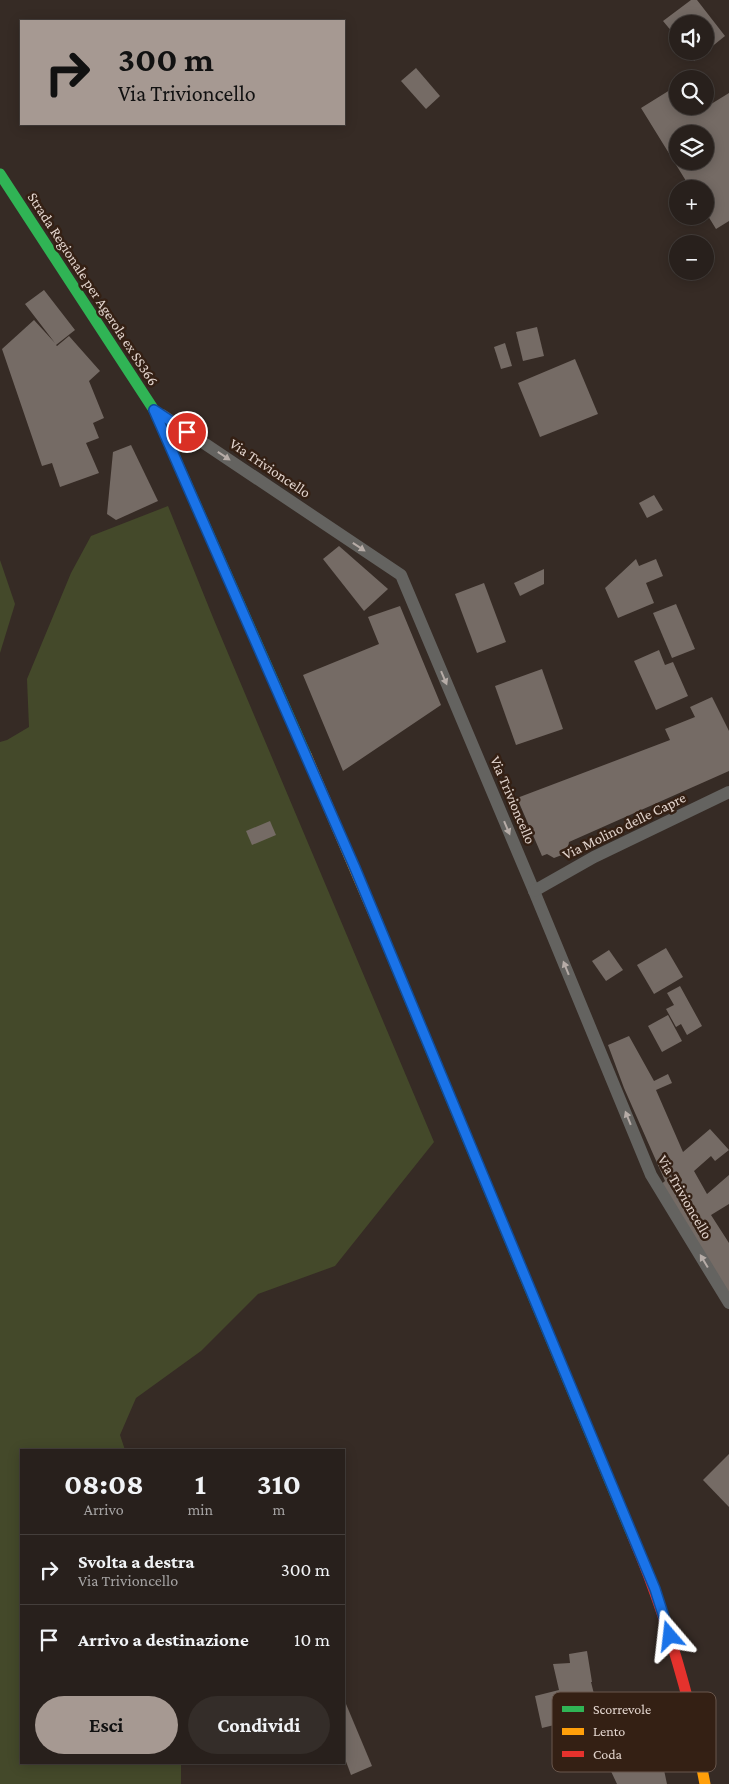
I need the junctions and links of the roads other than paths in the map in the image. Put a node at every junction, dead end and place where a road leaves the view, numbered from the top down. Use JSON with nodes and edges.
{"nodes":[{"id":1,"x":1,"y":177,"type":"edge"},
{"id":2,"x":154,"y":410,"type":"junction"},
{"id":3,"x":729,"y":792,"type":"edge"},
{"id":4,"x":534,"y":890,"type":"junction"},
{"id":5,"x":729,"y":1303,"type":"edge"},
{"id":6,"x":686,"y":1692,"type":"edge"}],
"edges":[{"from":1,"to":2,"type":"main road","name":"Strada Regionale per Agerola ex SS366"},
{"from":2,"to":4,"type":"lane","name":"Via Trivioncello","one_way":true},
{"from":2,"to":6,"type":"main road","name":"Strada Regionale per Agerola ex SS366"},
{"from":3,"to":4,"type":"lane","name":"Via Molino delle Capre"},
{"from":5,"to":4,"type":"lane","name":"Via Trivioncello","one_way":true}]}
